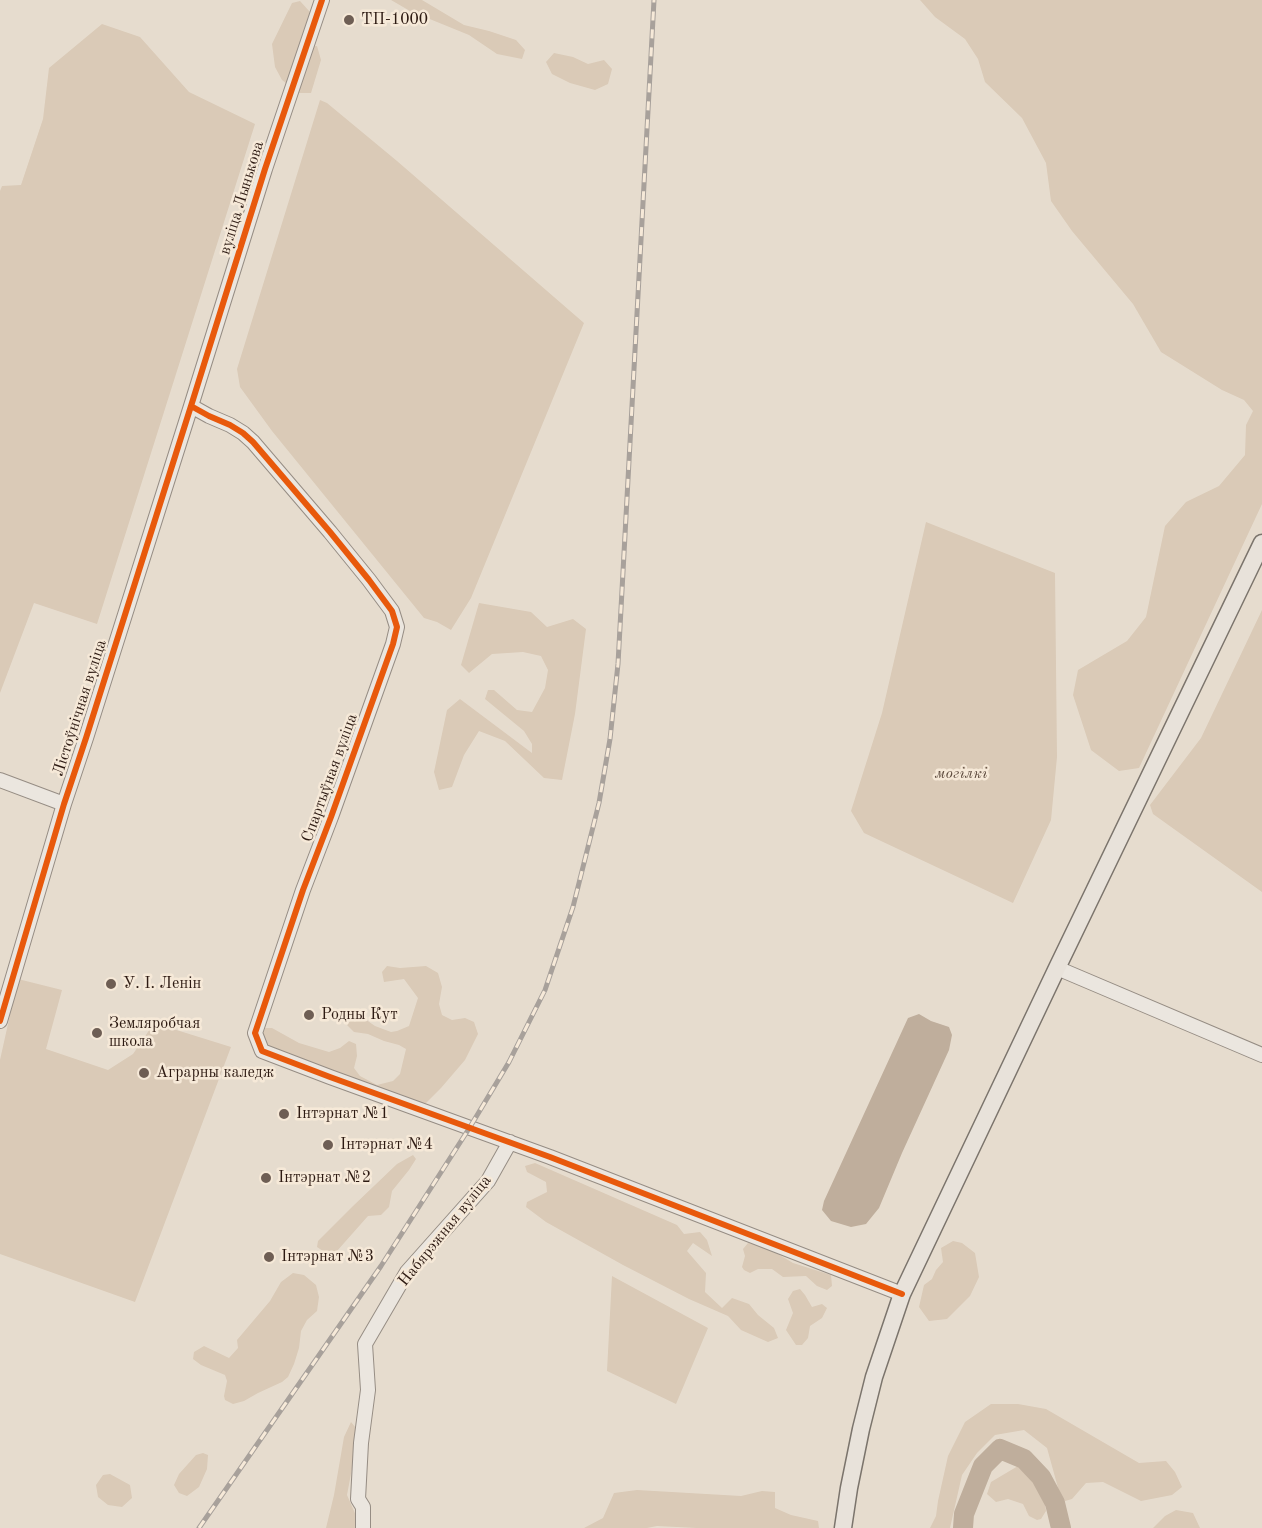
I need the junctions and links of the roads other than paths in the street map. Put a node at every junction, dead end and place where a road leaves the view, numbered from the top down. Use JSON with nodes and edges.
{"nodes":[{"id":1,"x":322,"y":0,"type":"edge"},
{"id":2,"x":191,"y":406,"type":"junction"},
{"id":3,"x":1262,"y":543,"type":"edge"},
{"id":4,"x":0,"y":780,"type":"edge"},
{"id":5,"x":64,"y":804,"type":"junction"},
{"id":6,"x":1057,"y":968,"type":"junction"},
{"id":7,"x":0,"y":1021,"type":"edge"},
{"id":8,"x":1262,"y":1055,"type":"edge"},
{"id":9,"x":510,"y":1142,"type":"junction"},
{"id":10,"x":902,"y":1294,"type":"junction"},
{"id":11,"x":363,"y":1528,"type":"edge"},
{"id":12,"x":843,"y":1528,"type":"edge"}],
"edges":[{"from":1,"to":2,"type":"street","name":"вуліца Лынькова"},
{"from":2,"to":5,"type":"street","name":"Лістоўнічная вуліца"},
{"from":2,"to":9,"type":"street","name":"Спартыўная вуліца"},
{"from":3,"to":6,"type":"main road"},
{"from":4,"to":5,"type":"street"},
{"from":5,"to":7,"type":"street","name":"Лістоўнічная вуліца"},
{"from":6,"to":8,"type":"street"},
{"from":6,"to":10,"type":"main road"},
{"from":9,"to":10,"type":"street"},
{"from":9,"to":11,"type":"street","name":"Набярэжная вуліца"},
{"from":10,"to":12,"type":"main road"}]}
